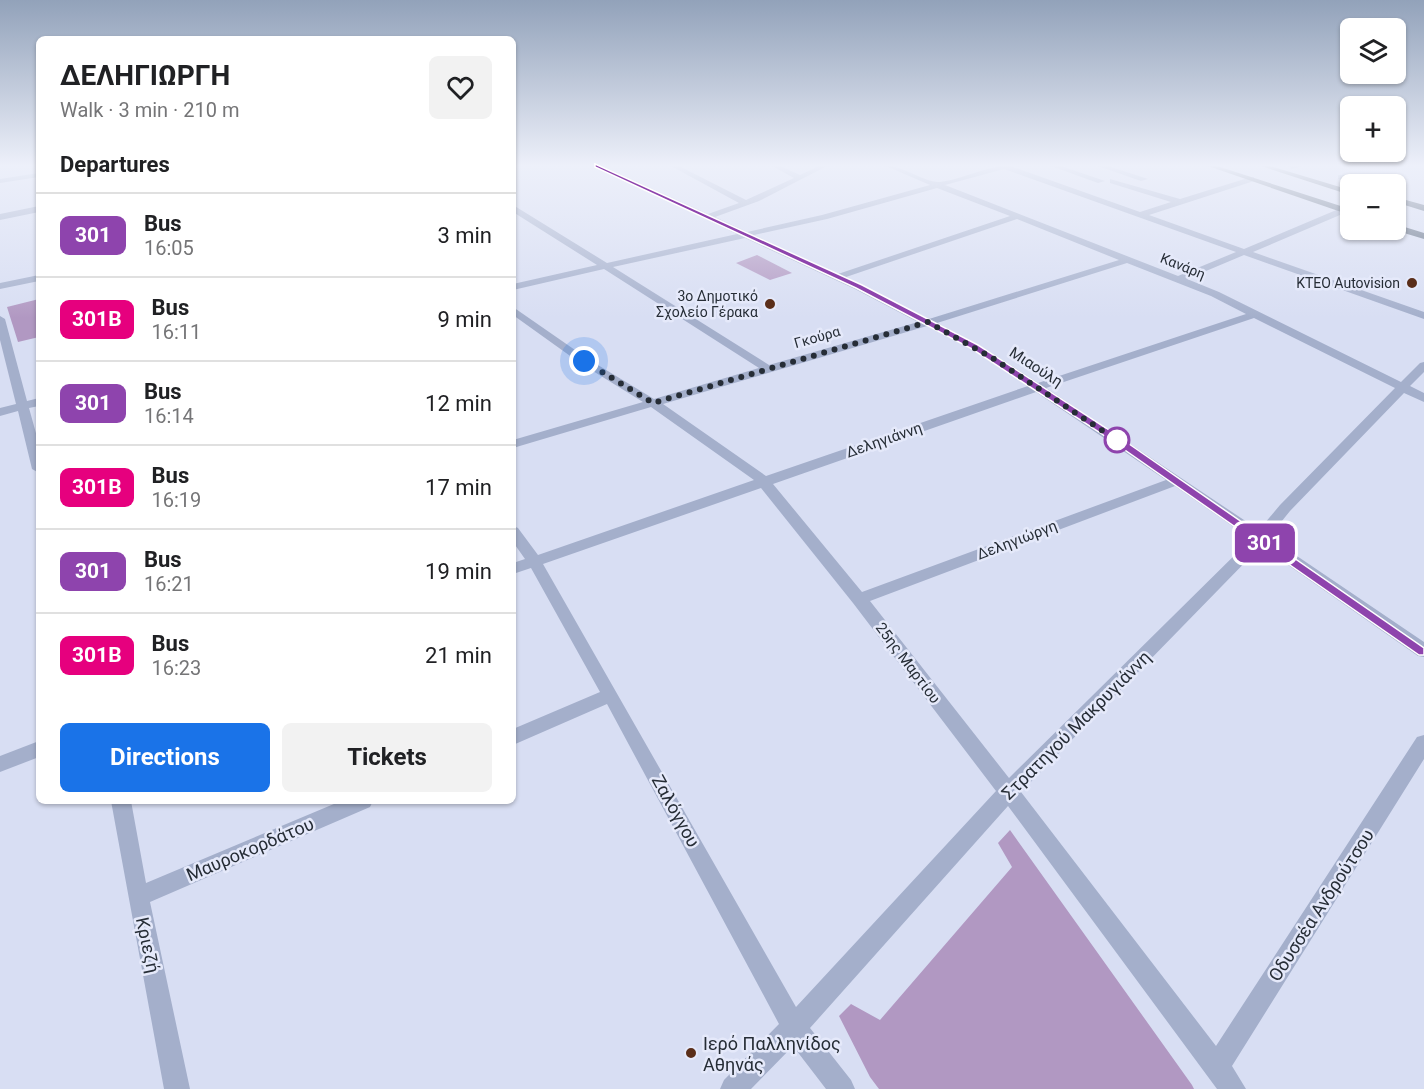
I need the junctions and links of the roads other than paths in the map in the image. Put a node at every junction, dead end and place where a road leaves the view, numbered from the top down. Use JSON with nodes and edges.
{"nodes":[{"id":1,"x":527,"y":217,"type":"edge"},
{"id":2,"x":710,"y":217,"type":"edge"},
{"id":3,"x":825,"y":217,"type":"edge"},
{"id":4,"x":1017,"y":217,"type":"edge"},
{"id":5,"x":1021,"y":217,"type":"edge"},
{"id":6,"x":1150,"y":217,"type":"edge"},
{"id":7,"x":1327,"y":217,"type":"edge"},
{"id":8,"x":1406,"y":220,"type":"edge"},
{"id":9,"x":1424,"y":226,"type":"edge"},
{"id":10,"x":1406,"y":230,"type":"edge"},
{"id":11,"x":746,"y":234,"type":"junction"},
{"id":12,"x":1424,"y":236,"type":"edge"},
{"id":13,"x":1247,"y":251,"type":"junction"},
{"id":14,"x":1130,"y":259,"type":"junction"},
{"id":15,"x":602,"y":266,"type":"junction"},
{"id":16,"x":838,"y":277,"type":"junction"},
{"id":17,"x":36,"y":279,"type":"edge"},
{"id":18,"x":1179,"y":279,"type":"junction"},
{"id":19,"x":0,"y":286,"type":"edge"},
{"id":20,"x":516,"y":286,"type":"edge"},
{"id":21,"x":516,"y":312,"type":"edge"},
{"id":22,"x":1255,"y":314,"type":"junction"},
{"id":23,"x":1424,"y":316,"type":"edge"},
{"id":24,"x":0,"y":319,"type":"edge"},
{"id":25,"x":928,"y":322,"type":"junction"},
{"id":26,"x":1424,"y":365,"type":"edge"},
{"id":27,"x":766,"y":368,"type":"junction"},
{"id":28,"x":1037,"y":387,"type":"junction"},
{"id":29,"x":1404,"y":388,"type":"junction"},
{"id":30,"x":1424,"y":398,"type":"edge"},
{"id":31,"x":36,"y":403,"type":"edge"},
{"id":32,"x":653,"y":403,"type":"junction"},
{"id":33,"x":22,"y":407,"type":"junction"},
{"id":34,"x":0,"y":412,"type":"edge"},
{"id":35,"x":516,"y":443,"type":"edge"},
{"id":36,"x":36,"y":458,"type":"edge"},
{"id":37,"x":1175,"y":481,"type":"junction"},
{"id":38,"x":764,"y":482,"type":"junction"},
{"id":39,"x":516,"y":535,"type":"edge"},
{"id":40,"x":1259,"y":540,"type":"junction"},
{"id":41,"x":534,"y":561,"type":"junction"},
{"id":42,"x":516,"y":568,"type":"edge"},
{"id":43,"x":859,"y":599,"type":"junction"},
{"id":44,"x":1424,"y":651,"type":"edge"},
{"id":45,"x":611,"y":695,"type":"junction"},
{"id":46,"x":516,"y":736,"type":"edge"},
{"id":47,"x":1424,"y":743,"type":"edge"},
{"id":48,"x":36,"y":750,"type":"edge"},
{"id":49,"x":0,"y":764,"type":"edge"},
{"id":50,"x":1007,"y":793,"type":"junction"},
{"id":51,"x":122,"y":804,"type":"edge"},
{"id":52,"x":356,"y":804,"type":"edge"},
{"id":53,"x":138,"y":897,"type":"junction"},
{"id":54,"x":794,"y":1027,"type":"junction"},
{"id":55,"x":1217,"y":1066,"type":"junction"},
{"id":56,"x":177,"y":1089,"type":"edge"},
{"id":57,"x":733,"y":1089,"type":"edge"},
{"id":58,"x":842,"y":1089,"type":"edge"},
{"id":59,"x":1233,"y":1089,"type":"edge"}],
"edges":[{"from":1,"to":15,"type":"street"},
{"from":2,"to":11,"type":"street","name":"Μιαούλη"},
{"from":3,"to":11,"type":"street"},
{"from":4,"to":16,"type":"street"},
{"from":5,"to":14,"type":"street","name":"Κανάρη"},
{"from":6,"to":13,"type":"street"},
{"from":7,"to":13,"type":"street"},
{"from":8,"to":9,"type":"main road"},
{"from":10,"to":12,"type":"main road"},
{"from":11,"to":15,"type":"street"},
{"from":11,"to":16,"type":"street","name":"Μιαούλη"},
{"from":13,"to":18,"type":"street"},
{"from":13,"to":23,"type":"street"},
{"from":14,"to":18,"type":"street","name":"Κανάρη"},
{"from":14,"to":25,"type":"street","name":"Γκούρα"},
{"from":15,"to":20,"type":"street"},
{"from":15,"to":27,"type":"street"},
{"from":16,"to":25,"type":"street","name":"Μιαούλη"},
{"from":17,"to":19,"type":"street"},
{"from":18,"to":22,"type":"street","name":"Κανάρη"},
{"from":21,"to":32,"type":"street","name":"25ης Μαρτίου"},
{"from":22,"to":28,"type":"street","name":"Δεληγιάννη"},
{"from":22,"to":29,"type":"street","name":"Κανάρη"},
{"from":24,"to":33,"type":"street"},
{"from":25,"to":27,"type":"street","name":"Γκούρα"},
{"from":25,"to":28,"type":"street","name":"Μιαούλη"},
{"from":26,"to":29,"type":"street","name":"Στρατηγού Μακρυγιάννη"},
{"from":27,"to":32,"type":"street","name":"Γκούρα"},
{"from":28,"to":37,"type":"street","name":"Μιαούλη"},
{"from":28,"to":38,"type":"street","name":"Δεληγιάννη"},
{"from":29,"to":30,"type":"street","name":"Κανάρη"},
{"from":29,"to":40,"type":"street","name":"Στρατηγού Μακρυγιάννη"},
{"from":31,"to":33,"type":"street"},
{"from":32,"to":35,"type":"street","name":"Γκούρα"},
{"from":32,"to":38,"type":"street","name":"25ης Μαρτίου"},
{"from":33,"to":34,"type":"street"},
{"from":33,"to":36,"type":"street"},
{"from":37,"to":40,"type":"street","name":"Μιαούλη"},
{"from":37,"to":43,"type":"street","name":"Δεληγιώργη"},
{"from":38,"to":41,"type":"street","name":"Δεληγιάννη"},
{"from":38,"to":43,"type":"street","name":"25ης Μαρτίου"},
{"from":39,"to":41,"type":"street","name":"Ζαλόγγου"},
{"from":40,"to":44,"type":"street","name":"Μιαούλη"},
{"from":40,"to":50,"type":"street","name":"Στρατηγού Μακρυγιάννη"},
{"from":41,"to":42,"type":"street","name":"Δεληγιάννη"},
{"from":41,"to":45,"type":"street","name":"Ζαλόγγου"},
{"from":43,"to":50,"type":"street","name":"25ης Μαρτίου"},
{"from":45,"to":46,"type":"street"},
{"from":45,"to":54,"type":"street","name":"Ζαλόγγου"},
{"from":47,"to":55,"type":"street","name":"Οδυσσέα Ανδρούτσου"},
{"from":48,"to":49,"type":"street"},
{"from":50,"to":54,"type":"street","name":"Στρατηγού Μακρυγιάννη"},
{"from":50,"to":55,"type":"street","name":"25ης Μαρτίου"},
{"from":51,"to":53,"type":"street","name":"Κριεζή"},
{"from":52,"to":53,"type":"street","name":"Μαυροκορδάτου"},
{"from":53,"to":56,"type":"street","name":"Κριεζή"},
{"from":54,"to":57,"type":"street","name":"Στρατηγού Μακρυγιάννη"},
{"from":54,"to":58,"type":"street","name":"Ζαλόγγου"},
{"from":55,"to":59,"type":"street","name":"25ης Μαρτίου"}]}
